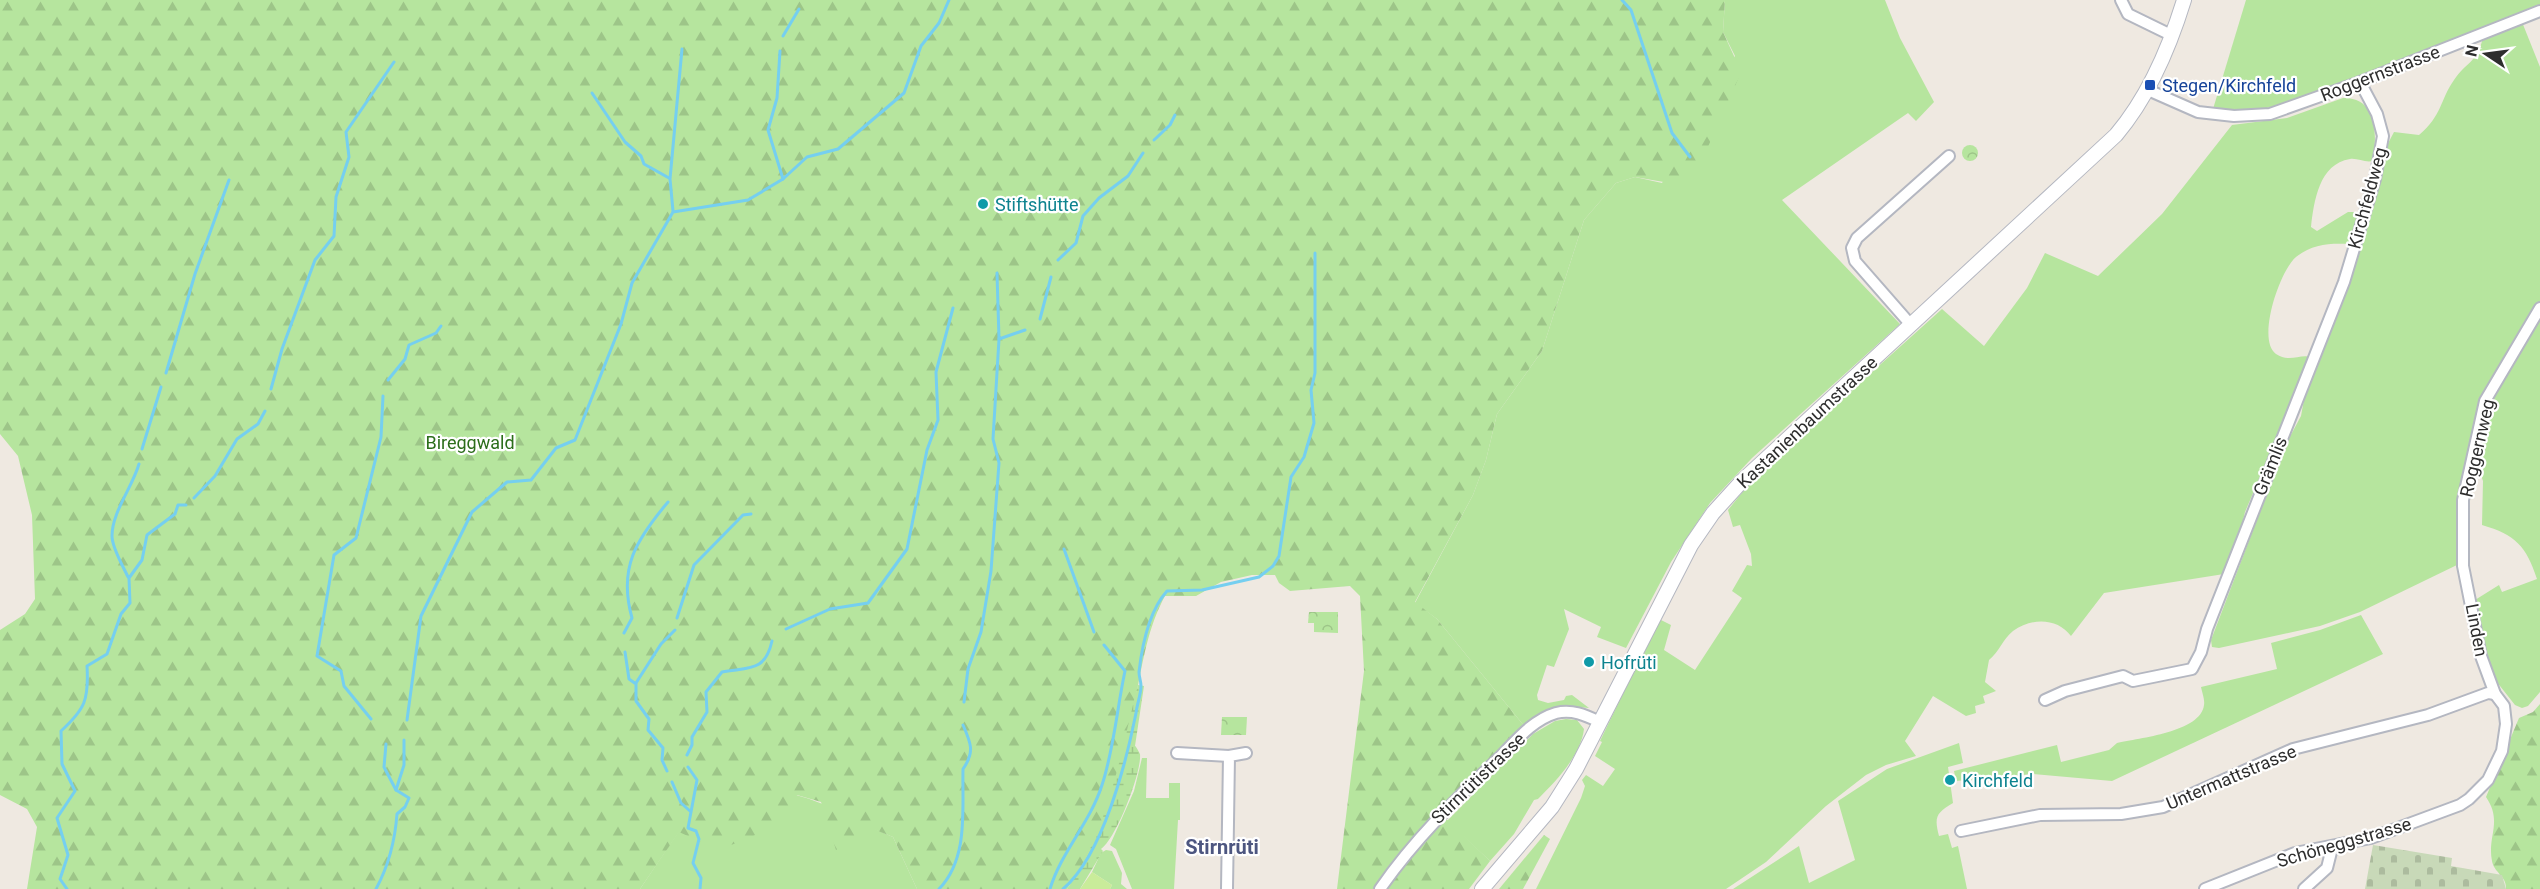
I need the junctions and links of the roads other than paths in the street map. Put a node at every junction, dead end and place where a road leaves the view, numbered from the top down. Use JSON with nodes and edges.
{"nodes":[{"id":1,"x":2121,"y":0,"type":"edge"},
{"id":2,"x":2184,"y":0,"type":"edge"},
{"id":3,"x":2540,"y":11,"type":"edge"},
{"id":4,"x":2171,"y":35,"type":"junction"},
{"id":5,"x":2360,"y":82,"type":"junction"},
{"id":6,"x":2148,"y":90,"type":"junction"},
{"id":7,"x":1949,"y":156,"type":"dead end"},
{"id":8,"x":2343,"y":282,"type":"joint"},
{"id":9,"x":2540,"y":308,"type":"edge"},
{"id":10,"x":1911,"y":325,"type":"junction"},
{"id":11,"x":2463,"y":566,"type":"joint"},
{"id":12,"x":2494,"y":694,"type":"junction"},
{"id":13,"x":2045,"y":700,"type":"dead end"},
{"id":14,"x":1600,"y":722,"type":"junction"},
{"id":15,"x":1176,"y":753,"type":"dead end"},
{"id":16,"x":1246,"y":753,"type":"dead end"},
{"id":17,"x":1229,"y":756,"type":"junction"},
{"id":18,"x":1961,"y":831,"type":"dead end"},
{"id":19,"x":2332,"y":848,"type":"junction"},
{"id":20,"x":1227,"y":889,"type":"edge"},
{"id":21,"x":1380,"y":889,"type":"edge"},
{"id":22,"x":1482,"y":889,"type":"edge"},
{"id":23,"x":2205,"y":889,"type":"edge"},
{"id":24,"x":2304,"y":889,"type":"edge"}],
"edges":[{"from":1,"to":4,"type":"street"},
{"from":2,"to":4,"type":"street","name":"Kastanienbaumstrasse"},
{"from":3,"to":5,"type":"street","name":"Roggernstrasse"},
{"from":4,"to":6,"type":"street","name":"Kastanienbaumstrasse"},
{"from":5,"to":6,"type":"street","name":"Roggernstrasse"},
{"from":5,"to":8,"type":"street","name":"Kirchfeldweg"},
{"from":6,"to":10,"type":"street","name":"Kastanienbaumstrasse"},
{"from":7,"to":10,"type":"street"},
{"from":8,"to":13,"type":"street","name":"Grämlis"},
{"from":9,"to":11,"type":"street","name":"Roggernweg"},
{"from":10,"to":14,"type":"street","name":"Kastanienbaumstrasse"},
{"from":11,"to":12,"type":"street","name":"Linden"},
{"from":12,"to":18,"type":"street","name":"Untermattstrasse"},
{"from":12,"to":19,"type":"street","name":"Schöneggstrasse"},
{"from":14,"to":21,"type":"street","name":"Stirnrütistrasse"},
{"from":14,"to":22,"type":"street","name":"Kastanienbaumstrasse"},
{"from":15,"to":17,"type":"street"},
{"from":16,"to":17,"type":"street"},
{"from":17,"to":20,"type":"street"},
{"from":19,"to":23,"type":"street","name":"Schöneggstrasse"},
{"from":19,"to":24,"type":"street"}]}
